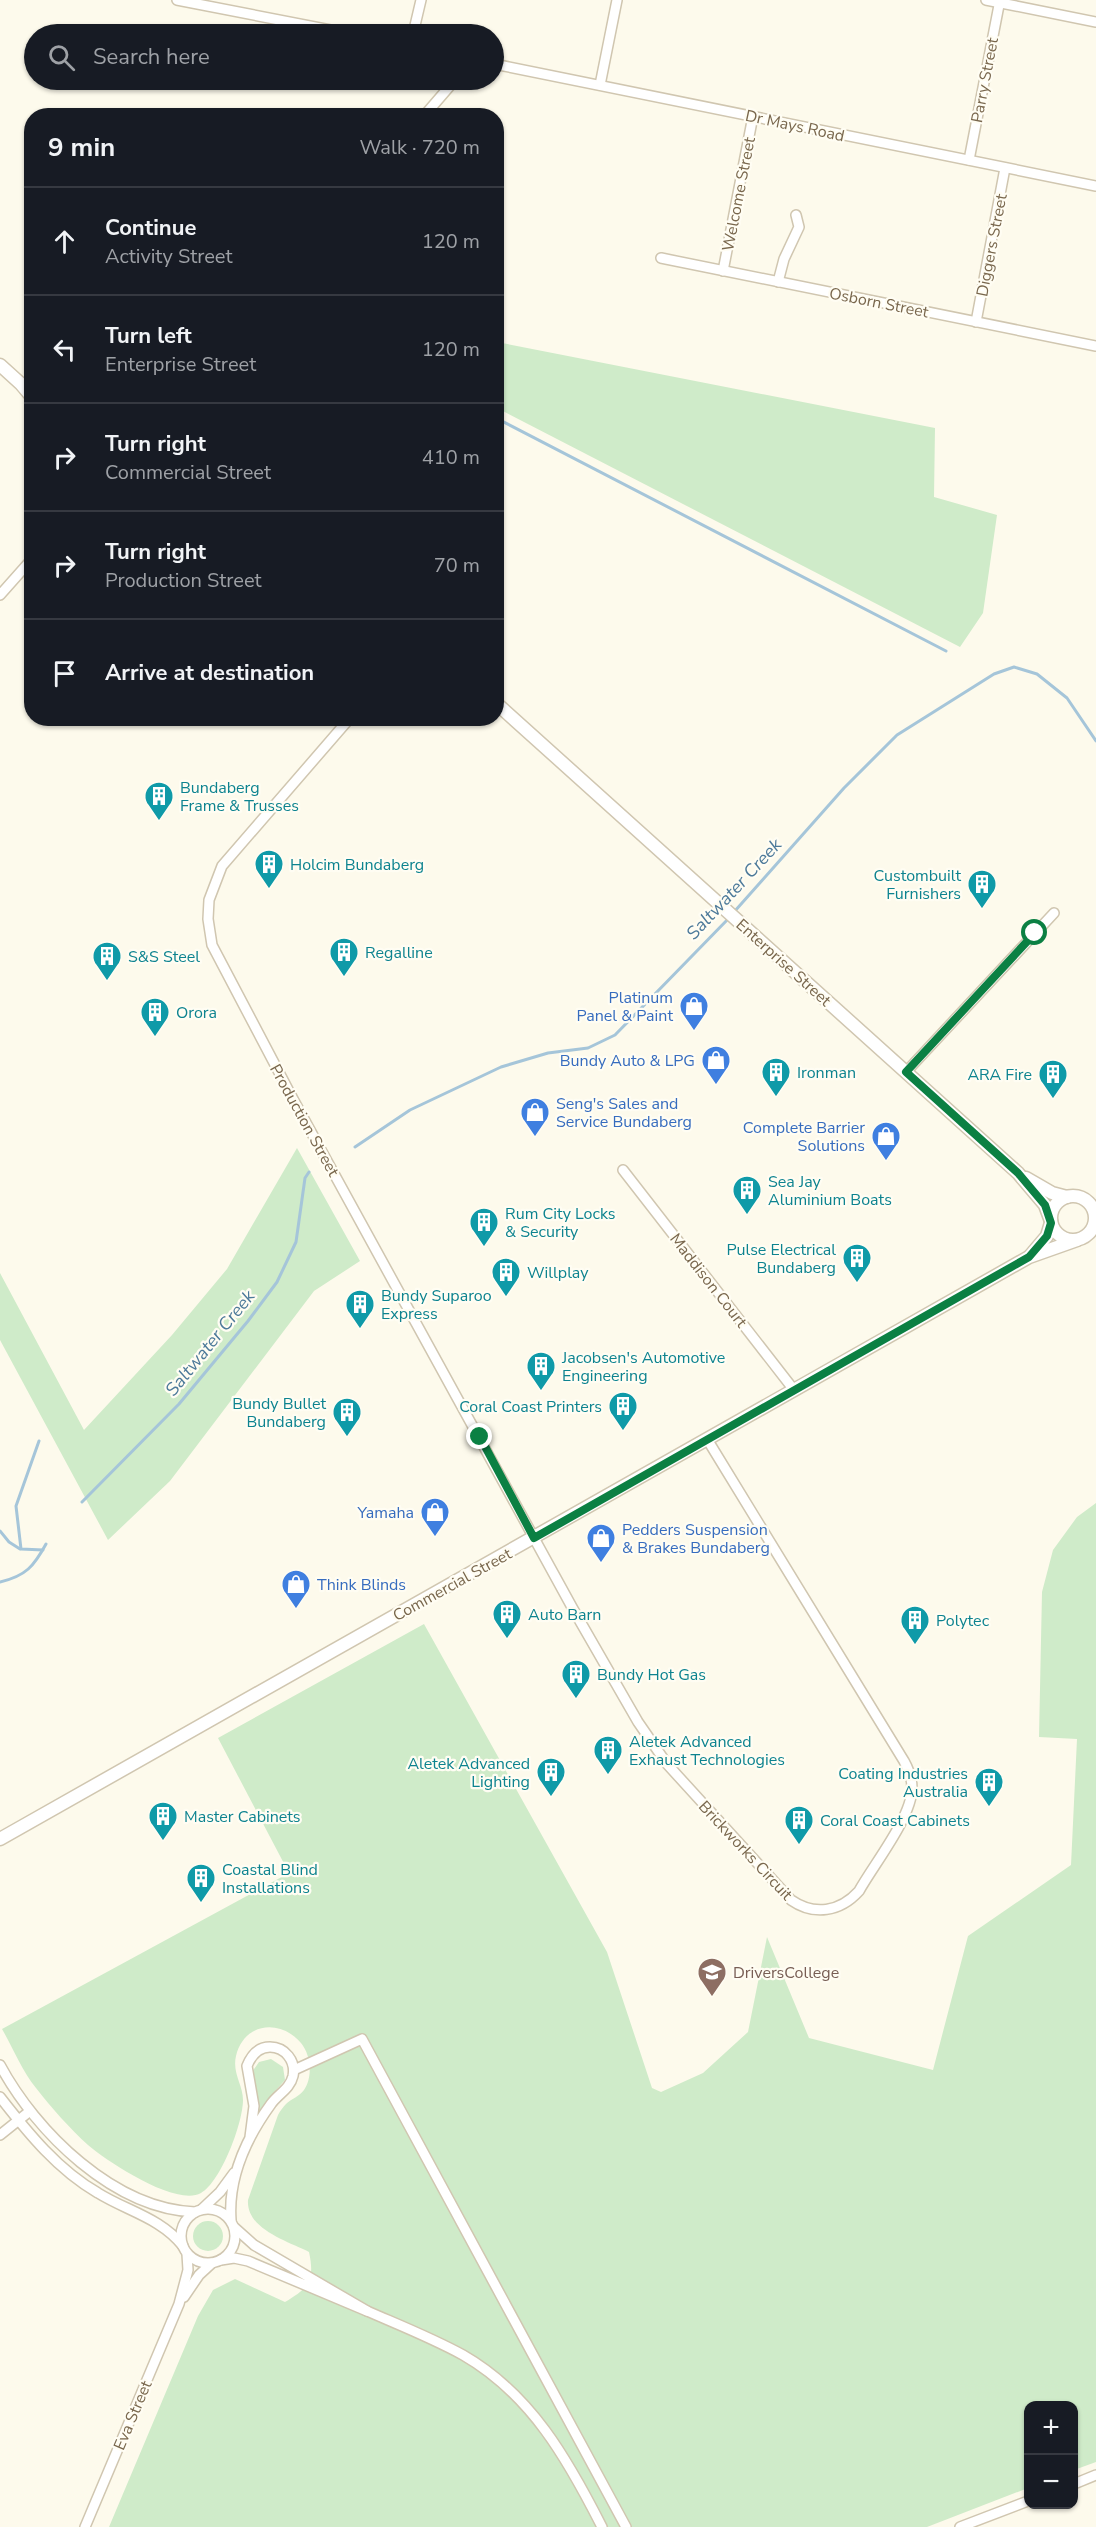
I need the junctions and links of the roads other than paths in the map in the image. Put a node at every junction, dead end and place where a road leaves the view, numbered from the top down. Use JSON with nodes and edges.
{"nodes":[{"id":1,"x":181,"y":0,"type":"edge"},
{"id":2,"x":421,"y":0,"type":"edge"},
{"id":3,"x":617,"y":0,"type":"edge"},
{"id":4,"x":986,"y":0,"type":"edge"},
{"id":5,"x":1000,"y":1,"type":"edge"},
{"id":6,"x":1096,"y":22,"type":"edge"},
{"id":7,"x":301,"y":24,"type":"edge"},
{"id":8,"x":415,"y":24,"type":"edge"},
{"id":9,"x":504,"y":66,"type":"edge"},
{"id":10,"x":600,"y":85,"type":"junction"},
{"id":11,"x":446,"y":90,"type":"edge"},
{"id":12,"x":431,"y":108,"type":"edge"},
{"id":13,"x":753,"y":116,"type":"junction"},
{"id":14,"x":969,"y":160,"type":"junction"},
{"id":15,"x":1005,"y":168,"type":"junction"},
{"id":16,"x":1096,"y":186,"type":"edge"},
{"id":17,"x":796,"y":215,"type":"dead end"},
{"id":18,"x":661,"y":258,"type":"dead end"},
{"id":19,"x":723,"y":271,"type":"junction"},
{"id":20,"x":778,"y":282,"type":"junction"},
{"id":21,"x":976,"y":322,"type":"junction"},
{"id":22,"x":1096,"y":346,"type":"edge"},
{"id":23,"x":0,"y":365,"type":"edge"},
{"id":24,"x":24,"y":385,"type":"edge"},
{"id":25,"x":24,"y":568,"type":"edge"},
{"id":26,"x":0,"y":595,"type":"edge"},
{"id":27,"x":504,"y":711,"type":"edge"},
{"id":28,"x":343,"y":726,"type":"edge"},
{"id":29,"x":1054,"y":913,"type":"dead end"},
{"id":30,"x":906,"y":1072,"type":"junction"},
{"id":31,"x":623,"y":1170,"type":"dead end"},
{"id":32,"x":1018,"y":1173,"type":"junction"},
{"id":33,"x":1066,"y":1197,"type":"junction"},
{"id":34,"x":1095,"y":1210,"type":"edge"},
{"id":35,"x":1051,"y":1222,"type":"junction"},
{"id":36,"x":1096,"y":1237,"type":"edge"},
{"id":37,"x":1080,"y":1239,"type":"junction"},
{"id":38,"x":1029,"y":1257,"type":"junction"},
{"id":39,"x":794,"y":1389,"type":"junction"},
{"id":40,"x":706,"y":1439,"type":"junction"},
{"id":41,"x":534,"y":1538,"type":"junction"},
{"id":42,"x":0,"y":1839,"type":"edge"},
{"id":43,"x":0,"y":2064,"type":"edge"},
{"id":44,"x":294,"y":2070,"type":"junction"},
{"id":45,"x":0,"y":2097,"type":"edge"},
{"id":46,"x":30,"y":2110,"type":"junction"},
{"id":47,"x":18,"y":2121,"type":"junction"},
{"id":48,"x":0,"y":2135,"type":"edge"},
{"id":49,"x":250,"y":2137,"type":"junction"},
{"id":50,"x":236,"y":2170,"type":"junction"},
{"id":51,"x":199,"y":2211,"type":"junction"},
{"id":52,"x":233,"y":2224,"type":"junction"},
{"id":53,"x":185,"y":2250,"type":"junction"},
{"id":54,"x":217,"y":2261,"type":"junction"},
{"id":55,"x":179,"y":2304,"type":"junction"},
{"id":56,"x":367,"y":2311,"type":"junction"},
{"id":57,"x":1096,"y":2475,"type":"edge"},
{"id":58,"x":1078,"y":2482,"type":"edge"},
{"id":59,"x":1024,"y":2503,"type":"edge"},
{"id":60,"x":85,"y":2527,"type":"edge"},
{"id":61,"x":602,"y":2527,"type":"edge"},
{"id":62,"x":626,"y":2527,"type":"edge"},
{"id":63,"x":960,"y":2527,"type":"edge"}],
"edges":[{"from":1,"to":7,"type":"street"},
{"from":2,"to":8,"type":"street"},
{"from":3,"to":10,"type":"street"},
{"from":4,"to":5,"type":"street"},
{"from":5,"to":6,"type":"street"},
{"from":5,"to":14,"type":"street","name":"Parry Street"},
{"from":9,"to":10,"type":"street","name":"Dr Mays Road"},
{"from":10,"to":13,"type":"street","name":"Dr Mays Road"},
{"from":11,"to":12,"type":"street"},
{"from":13,"to":14,"type":"street","name":"Dr Mays Road"},
{"from":13,"to":19,"type":"street","name":"Welcome Street"},
{"from":14,"to":15,"type":"street","name":"Dr Mays Road"},
{"from":15,"to":16,"type":"street","name":"Dr Mays Road"},
{"from":15,"to":21,"type":"street","name":"Diggers Street"},
{"from":17,"to":20,"type":"street"},
{"from":18,"to":19,"type":"street","name":"Osborn Street"},
{"from":19,"to":20,"type":"street","name":"Osborn Street"},
{"from":20,"to":21,"type":"street","name":"Osborn Street"},
{"from":21,"to":22,"type":"street","name":"Osborn Street"},
{"from":23,"to":24,"type":"street"},
{"from":25,"to":26,"type":"street"},
{"from":27,"to":30,"type":"street","name":"Enterprise Street"},
{"from":28,"to":41,"type":"street","name":"Production Street"},
{"from":29,"to":30,"type":"street"},
{"from":30,"to":32,"type":"street","name":"Enterprise Street"},
{"from":31,"to":39,"type":"street","name":"Maddison Court"},
{"from":32,"to":33,"type":"street","name":"Enterprise Street"},
{"from":32,"to":35,"type":"street","name":"Enterprise Street"},
{"from":33,"to":34,"type":"street"},
{"from":33,"to":35,"type":"street"},
{"from":34,"to":37,"type":"street"},
{"from":35,"to":37,"type":"street"},
{"from":35,"to":38,"type":"street","name":"Commercial Street"},
{"from":36,"to":37,"type":"street"},
{"from":37,"to":38,"type":"street","name":"Commercial Street"},
{"from":38,"to":39,"type":"street","name":"Commercial Street"},
{"from":39,"to":40,"type":"street","name":"Commercial Street"},
{"from":40,"to":41,"type":"street","name":"Commercial Street"},
{"from":40,"to":41,"type":"street","name":"Brickworks Circuit"},
{"from":41,"to":42,"type":"street","name":"Commercial Street"},
{"from":43,"to":46,"type":"street"},
{"from":44,"to":49,"type":"street"},
{"from":44,"to":49,"type":"street"},
{"from":44,"to":62,"type":"street"},
{"from":45,"to":47,"type":"street"},
{"from":46,"to":47,"type":"street"},
{"from":46,"to":51,"type":"street"},
{"from":47,"to":48,"type":"street"},
{"from":47,"to":53,"type":"street"},
{"from":49,"to":50,"type":"street"},
{"from":50,"to":51,"type":"street"},
{"from":50,"to":52,"type":"street"},
{"from":51,"to":52,"type":"street"},
{"from":51,"to":53,"type":"street"},
{"from":52,"to":54,"type":"street"},
{"from":52,"to":56,"type":"street"},
{"from":53,"to":54,"type":"street"},
{"from":53,"to":55,"type":"street","name":"Eva Street"},
{"from":54,"to":55,"type":"street","name":"Eva Street"},
{"from":54,"to":56,"type":"street"},
{"from":55,"to":60,"type":"street","name":"Eva Street"},
{"from":56,"to":61,"type":"street"},
{"from":57,"to":58,"type":"street"},
{"from":59,"to":63,"type":"street"}]}
